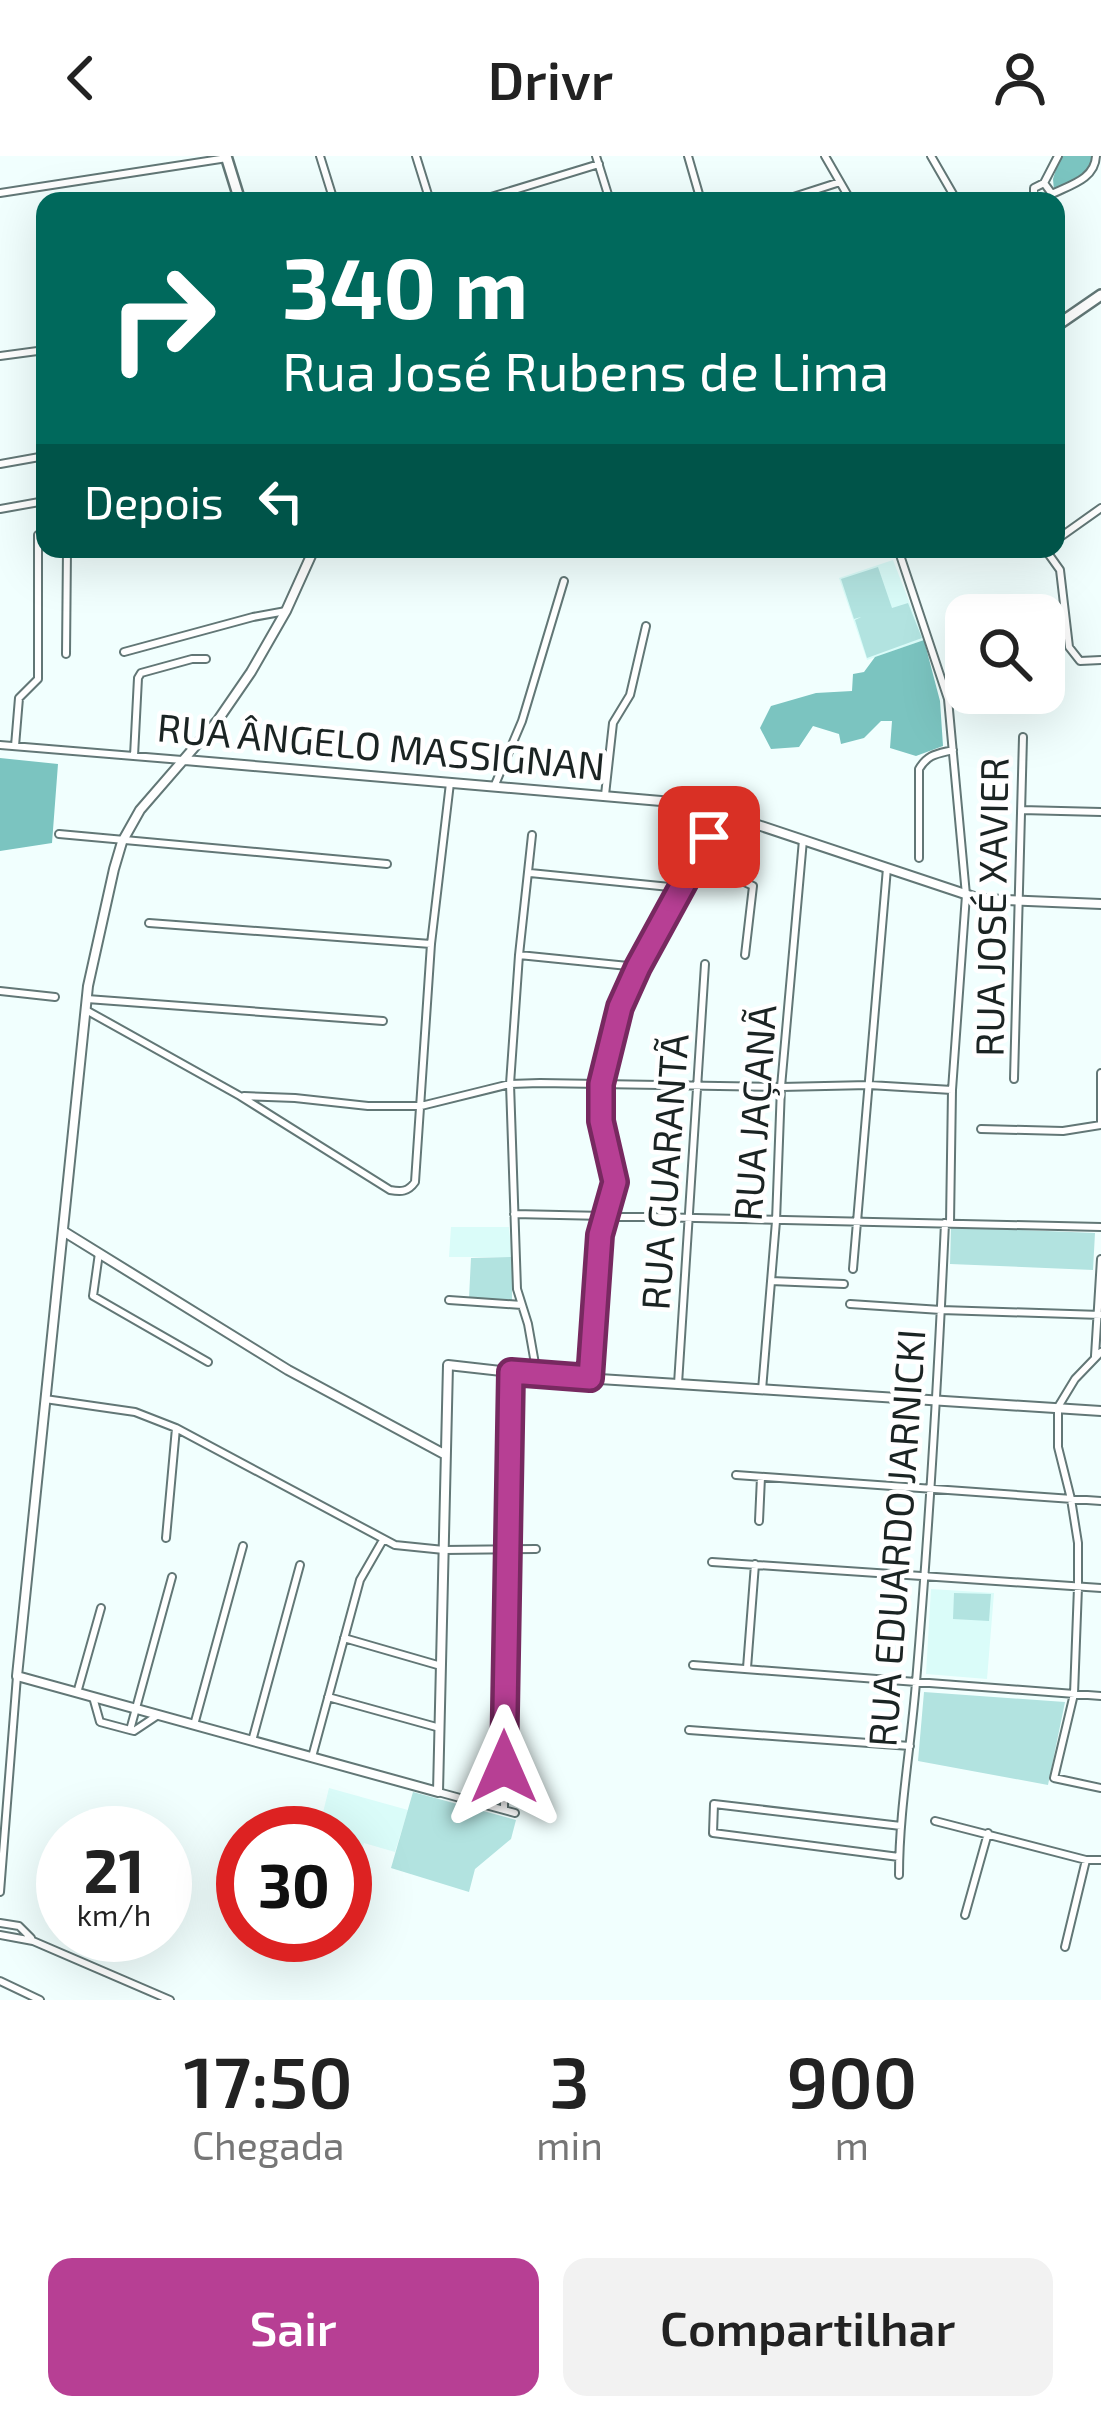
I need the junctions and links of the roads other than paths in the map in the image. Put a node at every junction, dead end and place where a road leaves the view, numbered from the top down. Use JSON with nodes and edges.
{"nodes":[{"id":1,"x":320,"y":156,"type":"edge"},
{"id":2,"x":416,"y":156,"type":"edge"},
{"id":3,"x":688,"y":156,"type":"edge"},
{"id":4,"x":825,"y":156,"type":"edge"},
{"id":5,"x":931,"y":156,"type":"edge"},
{"id":6,"x":1058,"y":156,"type":"edge"},
{"id":7,"x":1096,"y":156,"type":"edge"},
{"id":8,"x":226,"y":157,"type":"edge"},
{"id":9,"x":597,"y":160,"type":"edge"},
{"id":10,"x":840,"y":182,"type":"junction"},
{"id":11,"x":1044,"y":183,"type":"junction"},
{"id":12,"x":237,"y":192,"type":"edge"},
{"id":13,"x":331,"y":192,"type":"edge"},
{"id":14,"x":427,"y":192,"type":"edge"},
{"id":15,"x":504,"y":192,"type":"edge"},
{"id":16,"x":607,"y":192,"type":"edge"},
{"id":17,"x":698,"y":192,"type":"edge"},
{"id":18,"x":809,"y":192,"type":"edge"},
{"id":19,"x":846,"y":192,"type":"edge"},
{"id":20,"x":952,"y":192,"type":"edge"},
{"id":21,"x":1035,"y":192,"type":"edge"},
{"id":22,"x":1051,"y":192,"type":"edge"},
{"id":23,"x":1056,"y":192,"type":"edge"},
{"id":24,"x":0,"y":193,"type":"edge"},
{"id":25,"x":1101,"y":295,"type":"edge"},
{"id":26,"x":1065,"y":320,"type":"edge"},
{"id":27,"x":36,"y":351,"type":"edge"},
{"id":28,"x":0,"y":356,"type":"edge"},
{"id":29,"x":36,"y":458,"type":"edge"},
{"id":30,"x":0,"y":464,"type":"edge"},
{"id":31,"x":36,"y":503,"type":"edge"},
{"id":32,"x":1101,"y":508,"type":"edge"},
{"id":33,"x":0,"y":509,"type":"edge"},
{"id":34,"x":1065,"y":534,"type":"edge"},
{"id":35,"x":38,"y":558,"type":"edge"},
{"id":36,"x":67,"y":558,"type":"edge"},
{"id":37,"x":310,"y":558,"type":"edge"},
{"id":38,"x":901,"y":558,"type":"edge"},
{"id":39,"x":1051,"y":558,"type":"edge"},
{"id":40,"x":564,"y":581,"type":"dead end"},
{"id":41,"x":286,"y":611,"type":"junction"},
{"id":42,"x":646,"y":626,"type":"dead end"},
{"id":43,"x":124,"y":652,"type":"dead end"},
{"id":44,"x":67,"y":654,"type":"dead end"},
{"id":45,"x":206,"y":659,"type":"dead end"},
{"id":46,"x":1101,"y":660,"type":"edge"},
{"id":47,"x":1023,"y":737,"type":"dead end"},
{"id":48,"x":0,"y":745,"type":"edge"},
{"id":49,"x":15,"y":746,"type":"junction"},
{"id":50,"x":953,"y":750,"type":"junction"},
{"id":51,"x":134,"y":756,"type":"junction"},
{"id":52,"x":183,"y":760,"type":"junction"},
{"id":53,"x":450,"y":783,"type":"junction"},
{"id":54,"x":494,"y":787,"type":"junction"},
{"id":55,"x":605,"y":796,"type":"junction"},
{"id":56,"x":1021,"y":810,"type":"junction"},
{"id":57,"x":1101,"y":812,"type":"edge"},
{"id":58,"x":722,"y":813,"type":"junction"},
{"id":59,"x":59,"y":834,"type":"dead end"},
{"id":60,"x":532,"y":835,"type":"dead end"},
{"id":61,"x":803,"y":840,"type":"junction"},
{"id":62,"x":122,"y":842,"type":"junction"},
{"id":63,"x":920,"y":858,"type":"dead end"},
{"id":64,"x":696,"y":860,"type":"junction"},
{"id":65,"x":387,"y":864,"type":"dead end"},
{"id":66,"x":886,"y":868,"type":"junction"},
{"id":67,"x":530,"y":873,"type":"junction"},
{"id":68,"x":680,"y":888,"type":"junction"},
{"id":69,"x":966,"y":895,"type":"junction"},
{"id":70,"x":1020,"y":901,"type":"junction"},
{"id":71,"x":1101,"y":904,"type":"edge"},
{"id":72,"x":149,"y":923,"type":"dead end"},
{"id":73,"x":431,"y":944,"type":"junction"},
{"id":74,"x":519,"y":955,"type":"junction"},
{"id":75,"x":745,"y":955,"type":"dead end"},
{"id":76,"x":705,"y":964,"type":"dead end"},
{"id":77,"x":638,"y":967,"type":"junction"},
{"id":78,"x":0,"y":991,"type":"edge"},
{"id":79,"x":55,"y":997,"type":"dead end"},
{"id":80,"x":86,"y":1004,"type":"junction"},
{"id":81,"x":383,"y":1021,"type":"dead end"},
{"id":82,"x":1101,"y":1073,"type":"edge"},
{"id":83,"x":1014,"y":1079,"type":"dead end"},
{"id":84,"x":510,"y":1084,"type":"junction"},
{"id":85,"x":601,"y":1084,"type":"junction"},
{"id":86,"x":869,"y":1085,"type":"junction"},
{"id":87,"x":698,"y":1086,"type":"junction"},
{"id":88,"x":782,"y":1087,"type":"junction"},
{"id":89,"x":952,"y":1090,"type":"junction"},
{"id":90,"x":240,"y":1096,"type":"junction"},
{"id":91,"x":421,"y":1106,"type":"junction"},
{"id":92,"x":1101,"y":1127,"type":"edge"},
{"id":93,"x":981,"y":1129,"type":"dead end"},
{"id":94,"x":514,"y":1214,"type":"junction"},
{"id":95,"x":604,"y":1215,"type":"junction"},
{"id":96,"x":689,"y":1217,"type":"junction"},
{"id":97,"x":776,"y":1221,"type":"junction"},
{"id":98,"x":859,"y":1222,"type":"junction"},
{"id":99,"x":947,"y":1223,"type":"junction"},
{"id":100,"x":1101,"y":1227,"type":"edge"},
{"id":101,"x":63,"y":1231,"type":"junction"},
{"id":102,"x":99,"y":1253,"type":"junction"},
{"id":103,"x":1101,"y":1259,"type":"edge"},
{"id":104,"x":853,"y":1268,"type":"dead end"},
{"id":105,"x":771,"y":1281,"type":"junction"},
{"id":106,"x":844,"y":1284,"type":"dead end"},
{"id":107,"x":449,"y":1300,"type":"dead end"},
{"id":108,"x":850,"y":1304,"type":"dead end"},
{"id":109,"x":522,"y":1305,"type":"junction"},
{"id":110,"x":941,"y":1310,"type":"junction"},
{"id":111,"x":1100,"y":1315,"type":"edge"},
{"id":112,"x":1098,"y":1354,"type":"edge"},
{"id":113,"x":208,"y":1362,"type":"dead end"},
{"id":114,"x":511,"y":1372,"type":"junction"},
{"id":115,"x":537,"y":1375,"type":"junction"},
{"id":116,"x":590,"y":1378,"type":"junction"},
{"id":117,"x":678,"y":1384,"type":"junction"},
{"id":118,"x":762,"y":1390,"type":"junction"},
{"id":119,"x":45,"y":1399,"type":"junction"},
{"id":120,"x":937,"y":1399,"type":"junction"},
{"id":121,"x":1058,"y":1407,"type":"junction"},
{"id":122,"x":1101,"y":1411,"type":"edge"},
{"id":123,"x":176,"y":1428,"type":"junction"},
{"id":124,"x":444,"y":1454,"type":"junction"},
{"id":125,"x":736,"y":1475,"type":"dead end"},
{"id":126,"x":761,"y":1477,"type":"junction"},
{"id":127,"x":929,"y":1487,"type":"junction"},
{"id":128,"x":1071,"y":1499,"type":"junction"},
{"id":129,"x":1101,"y":1501,"type":"edge"},
{"id":130,"x":759,"y":1520,"type":"dead end"},
{"id":131,"x":166,"y":1538,"type":"dead end"},
{"id":132,"x":383,"y":1540,"type":"junction"},
{"id":133,"x":243,"y":1546,"type":"dead end"},
{"id":134,"x":506,"y":1549,"type":"junction"},
{"id":135,"x":536,"y":1549,"type":"dead end"},
{"id":136,"x":444,"y":1550,"type":"junction"},
{"id":137,"x":712,"y":1562,"type":"dead end"},
{"id":138,"x":755,"y":1564,"type":"junction"},
{"id":139,"x":299,"y":1565,"type":"dead end"},
{"id":140,"x":924,"y":1576,"type":"junction"},
{"id":141,"x":172,"y":1577,"type":"dead end"},
{"id":142,"x":1078,"y":1587,"type":"junction"},
{"id":143,"x":1101,"y":1588,"type":"edge"},
{"id":144,"x":101,"y":1609,"type":"dead end"},
{"id":145,"x":344,"y":1638,"type":"junction"},
{"id":146,"x":693,"y":1665,"type":"dead end"},
{"id":147,"x":441,"y":1666,"type":"junction"},
{"id":148,"x":747,"y":1668,"type":"junction"},
{"id":149,"x":16,"y":1676,"type":"junction"},
{"id":150,"x":916,"y":1683,"type":"junction"},
{"id":151,"x":77,"y":1693,"type":"junction"},
{"id":152,"x":1074,"y":1694,"type":"junction"},
{"id":153,"x":1101,"y":1696,"type":"edge"},
{"id":154,"x":93,"y":1697,"type":"junction"},
{"id":155,"x":328,"y":1697,"type":"junction"},
{"id":156,"x":135,"y":1709,"type":"junction"},
{"id":157,"x":158,"y":1715,"type":"junction"},
{"id":158,"x":194,"y":1725,"type":"junction"},
{"id":159,"x":440,"y":1728,"type":"junction"},
{"id":160,"x":130,"y":1730,"type":"junction"},
{"id":161,"x":689,"y":1730,"type":"dead end"},
{"id":162,"x":252,"y":1741,"type":"junction"},
{"id":163,"x":910,"y":1746,"type":"junction"},
{"id":164,"x":312,"y":1757,"type":"junction"},
{"id":165,"x":1101,"y":1788,"type":"edge"},
{"id":166,"x":438,"y":1792,"type":"junction"},
{"id":167,"x":504,"y":1810,"type":"junction"},
{"id":168,"x":515,"y":1813,"type":"dead end"},
{"id":169,"x":935,"y":1821,"type":"dead end"},
{"id":170,"x":901,"y":1826,"type":"junction"},
{"id":171,"x":988,"y":1834,"type":"junction"},
{"id":172,"x":899,"y":1857,"type":"junction"},
{"id":173,"x":1086,"y":1860,"type":"junction"},
{"id":174,"x":1101,"y":1860,"type":"edge"},
{"id":175,"x":899,"y":1875,"type":"dead end"},
{"id":176,"x":0,"y":1892,"type":"edge"},
{"id":177,"x":965,"y":1915,"type":"dead end"},
{"id":178,"x":0,"y":1923,"type":"edge"},
{"id":179,"x":0,"y":1935,"type":"edge"},
{"id":180,"x":33,"y":1941,"type":"junction"},
{"id":181,"x":1065,"y":1947,"type":"dead end"},
{"id":182,"x":0,"y":1981,"type":"edge"},
{"id":183,"x":40,"y":2000,"type":"edge"},
{"id":184,"x":170,"y":2000,"type":"edge"}],
"edges":[{"from":1,"to":13,"type":"street"},
{"from":2,"to":14,"type":"street"},
{"from":3,"to":17,"type":"street"},
{"from":4,"to":10,"type":"street"},
{"from":5,"to":20,"type":"street"},
{"from":6,"to":11,"type":"street"},
{"from":7,"to":23,"type":"street"},
{"from":8,"to":12,"type":"main road"},
{"from":8,"to":24,"type":"street"},
{"from":9,"to":15,"type":"street"},
{"from":9,"to":16,"type":"street"},
{"from":10,"to":18,"type":"street"},
{"from":10,"to":19,"type":"street"},
{"from":11,"to":21,"type":"street"},
{"from":11,"to":22,"type":"street"},
{"from":25,"to":26,"type":"main road"},
{"from":27,"to":28,"type":"street"},
{"from":29,"to":30,"type":"street"},
{"from":31,"to":33,"type":"street"},
{"from":32,"to":34,"type":"street"},
{"from":35,"to":49,"type":"street"},
{"from":36,"to":44,"type":"street"},
{"from":37,"to":41,"type":"street"},
{"from":38,"to":50,"type":"street","name":"RUA EDUARDO JARNICKI"},
{"from":39,"to":46,"type":"street"},
{"from":40,"to":54,"type":"street"},
{"from":41,"to":43,"type":"street"},
{"from":41,"to":52,"type":"street"},
{"from":42,"to":55,"type":"street"},
{"from":45,"to":51,"type":"street"},
{"from":47,"to":56,"type":"street","name":"RUA JOSÉ XAVIER"},
{"from":48,"to":49,"type":"street","name":"RUA ÂNGELO MASSIGNAN"},
{"from":49,"to":51,"type":"street","name":"RUA ÂNGELO MASSIGNAN"},
{"from":50,"to":63,"type":"street"},
{"from":50,"to":69,"type":"street","name":"RUA EDUARDO JARNICKI"},
{"from":51,"to":52,"type":"street","name":"RUA ÂNGELO MASSIGNAN"},
{"from":52,"to":53,"type":"street","name":"RUA ÂNGELO MASSIGNAN"},
{"from":52,"to":62,"type":"street"},
{"from":53,"to":54,"type":"street","name":"RUA ÂNGELO MASSIGNAN"},
{"from":53,"to":73,"type":"street"},
{"from":54,"to":55,"type":"street","name":"RUA ÂNGELO MASSIGNAN"},
{"from":55,"to":58,"type":"street","name":"RUA ÂNGELO MASSIGNAN"},
{"from":56,"to":57,"type":"street"},
{"from":56,"to":70,"type":"street","name":"RUA JOSÉ XAVIER"},
{"from":58,"to":61,"type":"street","name":"RUA ÂNGELO MASSIGNAN"},
{"from":58,"to":64,"type":"street"},
{"from":59,"to":62,"type":"street"},
{"from":60,"to":67,"type":"street"},
{"from":61,"to":66,"type":"street","name":"RUA ÂNGELO MASSIGNAN"},
{"from":61,"to":88,"type":"street","name":"RUA JAÇANÃ"},
{"from":62,"to":65,"type":"street"},
{"from":62,"to":80,"type":"street"},
{"from":64,"to":68,"type":"street"},
{"from":64,"to":75,"type":"street"},
{"from":66,"to":69,"type":"street","name":"RUA ÂNGELO MASSIGNAN"},
{"from":66,"to":86,"type":"street"},
{"from":67,"to":68,"type":"street"},
{"from":67,"to":74,"type":"street"},
{"from":68,"to":77,"type":"street"},
{"from":69,"to":70,"type":"street","name":"RUA ÂNGELO MASSIGNAN"},
{"from":69,"to":89,"type":"street","name":"RUA EDUARDO JARNICKI"},
{"from":70,"to":71,"type":"street","name":"RUA ÂNGELO MASSIGNAN"},
{"from":70,"to":83,"type":"street","name":"RUA JOSÉ XAVIER"},
{"from":72,"to":73,"type":"street"},
{"from":73,"to":91,"type":"street"},
{"from":74,"to":77,"type":"street"},
{"from":74,"to":84,"type":"street"},
{"from":76,"to":87,"type":"street","name":"RUA GUARANTÃ"},
{"from":77,"to":85,"type":"street"},
{"from":78,"to":79,"type":"street"},
{"from":80,"to":81,"type":"street"},
{"from":80,"to":90,"type":"street"},
{"from":80,"to":101,"type":"street"},
{"from":82,"to":92,"type":"street"},
{"from":84,"to":85,"type":"street"},
{"from":84,"to":91,"type":"street"},
{"from":84,"to":94,"type":"street"},
{"from":85,"to":87,"type":"street"},
{"from":85,"to":95,"type":"street"},
{"from":86,"to":88,"type":"street"},
{"from":86,"to":89,"type":"street"},
{"from":86,"to":98,"type":"street"},
{"from":87,"to":88,"type":"street"},
{"from":87,"to":96,"type":"street","name":"RUA GUARANTÃ"},
{"from":88,"to":97,"type":"street","name":"RUA JAÇANÃ"},
{"from":89,"to":99,"type":"street","name":"RUA EDUARDO JARNICKI"},
{"from":90,"to":91,"type":"street"},
{"from":90,"to":91,"type":"street"},
{"from":92,"to":93,"type":"street"},
{"from":94,"to":95,"type":"street"},
{"from":94,"to":109,"type":"street"},
{"from":95,"to":96,"type":"street"},
{"from":95,"to":116,"type":"street"},
{"from":96,"to":97,"type":"street"},
{"from":96,"to":117,"type":"street","name":"RUA GUARANTÃ"},
{"from":97,"to":98,"type":"street"},
{"from":97,"to":105,"type":"street","name":"RUA JAÇANÃ"},
{"from":98,"to":99,"type":"street"},
{"from":98,"to":104,"type":"street"},
{"from":99,"to":100,"type":"street"},
{"from":99,"to":110,"type":"street","name":"RUA EDUARDO JARNICKI"},
{"from":101,"to":102,"type":"street"},
{"from":101,"to":119,"type":"street"},
{"from":102,"to":113,"type":"street"},
{"from":102,"to":124,"type":"street"},
{"from":103,"to":111,"type":"street"},
{"from":105,"to":106,"type":"street"},
{"from":105,"to":118,"type":"street","name":"RUA JAÇANÃ"},
{"from":107,"to":109,"type":"street"},
{"from":108,"to":110,"type":"street"},
{"from":109,"to":115,"type":"street"},
{"from":110,"to":111,"type":"street"},
{"from":110,"to":120,"type":"street","name":"RUA EDUARDO JARNICKI"},
{"from":111,"to":112,"type":"street"},
{"from":112,"to":121,"type":"street"},
{"from":114,"to":115,"type":"street"},
{"from":114,"to":124,"type":"street"},
{"from":114,"to":134,"type":"street"},
{"from":115,"to":116,"type":"street"},
{"from":116,"to":117,"type":"street"},
{"from":117,"to":118,"type":"street"},
{"from":118,"to":120,"type":"street"},
{"from":119,"to":123,"type":"street"},
{"from":119,"to":149,"type":"street"},
{"from":120,"to":121,"type":"street"},
{"from":120,"to":127,"type":"street","name":"RUA EDUARDO JARNICKI"},
{"from":121,"to":122,"type":"street"},
{"from":121,"to":128,"type":"street"},
{"from":123,"to":131,"type":"street"},
{"from":123,"to":132,"type":"street"},
{"from":124,"to":136,"type":"street"},
{"from":125,"to":126,"type":"street"},
{"from":126,"to":127,"type":"street"},
{"from":126,"to":130,"type":"street"},
{"from":127,"to":128,"type":"street"},
{"from":127,"to":140,"type":"street","name":"RUA EDUARDO JARNICKI"},
{"from":128,"to":129,"type":"street"},
{"from":128,"to":142,"type":"street"},
{"from":132,"to":136,"type":"street"},
{"from":132,"to":145,"type":"street"},
{"from":133,"to":158,"type":"street"},
{"from":134,"to":135,"type":"street"},
{"from":134,"to":136,"type":"street"},
{"from":134,"to":167,"type":"street"},
{"from":136,"to":147,"type":"street"},
{"from":137,"to":138,"type":"street"},
{"from":138,"to":140,"type":"street"},
{"from":138,"to":148,"type":"street"},
{"from":139,"to":162,"type":"street"},
{"from":140,"to":142,"type":"street"},
{"from":140,"to":150,"type":"street","name":"RUA EDUARDO JARNICKI"},
{"from":141,"to":156,"type":"street"},
{"from":142,"to":143,"type":"street"},
{"from":142,"to":152,"type":"street"},
{"from":144,"to":151,"type":"street"},
{"from":145,"to":147,"type":"street"},
{"from":145,"to":155,"type":"street"},
{"from":146,"to":148,"type":"street"},
{"from":147,"to":159,"type":"street"},
{"from":148,"to":150,"type":"street"},
{"from":149,"to":151,"type":"street"},
{"from":149,"to":176,"type":"street"},
{"from":150,"to":152,"type":"street"},
{"from":150,"to":163,"type":"street","name":"RUA EDUARDO JARNICKI"},
{"from":151,"to":154,"type":"street"},
{"from":152,"to":153,"type":"street"},
{"from":152,"to":165,"type":"street"},
{"from":154,"to":156,"type":"street"},
{"from":154,"to":160,"type":"street"},
{"from":155,"to":159,"type":"street"},
{"from":155,"to":164,"type":"street"},
{"from":156,"to":157,"type":"street"},
{"from":156,"to":160,"type":"street"},
{"from":157,"to":158,"type":"street"},
{"from":157,"to":160,"type":"street"},
{"from":158,"to":162,"type":"street"},
{"from":159,"to":166,"type":"street"},
{"from":161,"to":163,"type":"street"},
{"from":162,"to":164,"type":"street"},
{"from":163,"to":170,"type":"street","name":"RUA EDUARDO JARNICKI"},
{"from":164,"to":166,"type":"street"},
{"from":166,"to":167,"type":"street"},
{"from":167,"to":168,"type":"street"},
{"from":169,"to":171,"type":"street"},
{"from":170,"to":172,"type":"street","name":"RUA EDUARDO JARNICKI"},
{"from":170,"to":172,"type":"street"},
{"from":171,"to":173,"type":"street"},
{"from":171,"to":177,"type":"street"},
{"from":172,"to":175,"type":"street","name":"RUA EDUARDO JARNICKI"},
{"from":173,"to":174,"type":"street"},
{"from":173,"to":181,"type":"street"},
{"from":178,"to":180,"type":"street"},
{"from":179,"to":180,"type":"street"},
{"from":180,"to":184,"type":"street"},
{"from":182,"to":183,"type":"street"}]}
